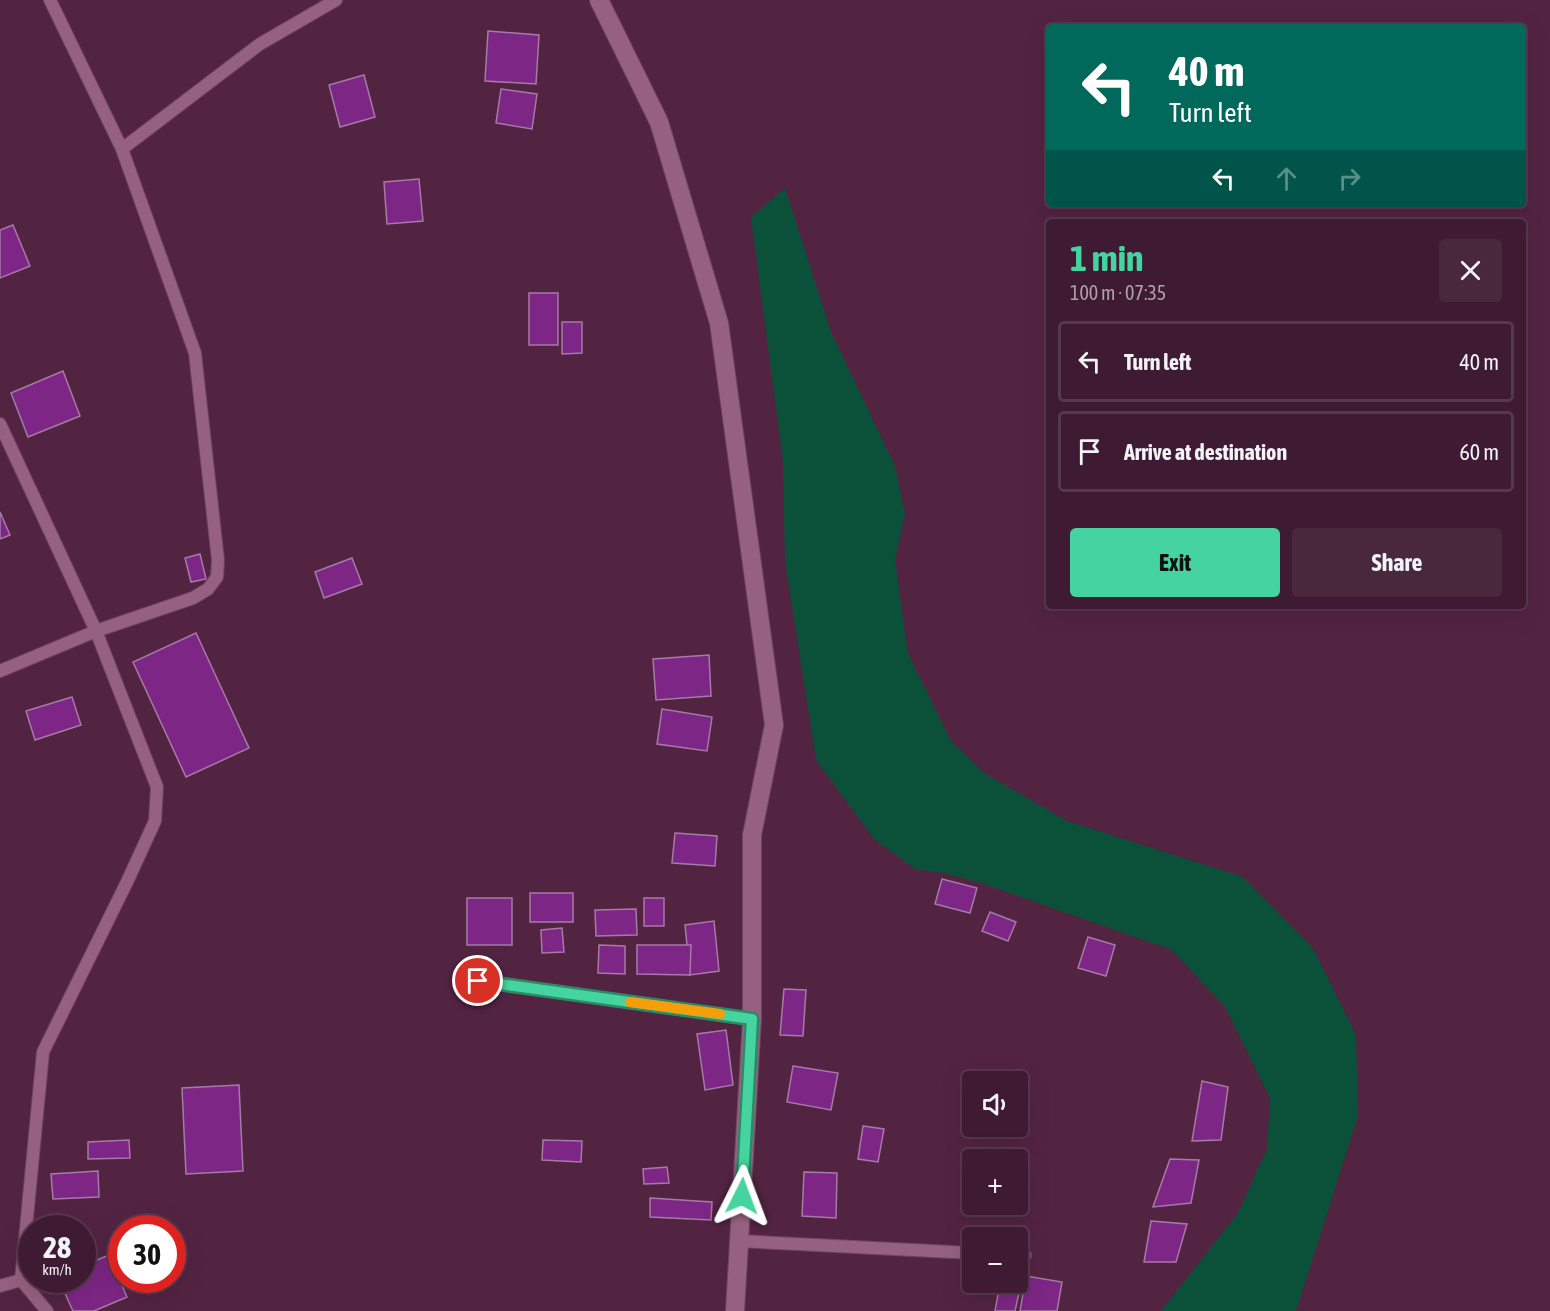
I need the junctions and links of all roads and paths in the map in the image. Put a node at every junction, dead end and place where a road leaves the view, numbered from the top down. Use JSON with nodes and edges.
{"nodes":[{"id":1,"x":50,"y":0,"type":"edge"},
{"id":2,"x":336,"y":0,"type":"edge"},
{"id":3,"x":599,"y":0,"type":"edge"},
{"id":4,"x":122,"y":148,"type":"junction"},
{"id":5,"x":0,"y":424,"type":"edge"},
{"id":6,"x":96,"y":631,"type":"junction"},
{"id":7,"x":0,"y":671,"type":"edge"},
{"id":8,"x":478,"y":981,"type":"dead end"},
{"id":9,"x":752,"y":1019,"type":"junction"},
{"id":10,"x":28,"y":1215,"type":"edge"},
{"id":11,"x":740,"y":1241,"type":"junction"},
{"id":12,"x":962,"y":1252,"type":"edge"},
{"id":13,"x":18,"y":1281,"type":"edge"},
{"id":14,"x":0,"y":1286,"type":"edge"},
{"id":15,"x":32,"y":1293,"type":"edge"},
{"id":16,"x":47,"y":1311,"type":"edge"},
{"id":17,"x":735,"y":1311,"type":"edge"}],
"edges":[{"from":1,"to":4,"type":"lane"},
{"from":2,"to":4,"type":"lane"},
{"from":3,"to":9,"type":"street"},
{"from":4,"to":6,"type":"lane"},
{"from":5,"to":6,"type":"lane"},
{"from":6,"to":7,"type":"lane"},
{"from":6,"to":10,"type":"lane"},
{"from":8,"to":9,"type":"lane"},
{"from":9,"to":11,"type":"street"},
{"from":11,"to":12,"type":"lane"},
{"from":11,"to":17,"type":"street"},
{"from":13,"to":14,"type":"lane"},
{"from":15,"to":16,"type":"lane"}]}
